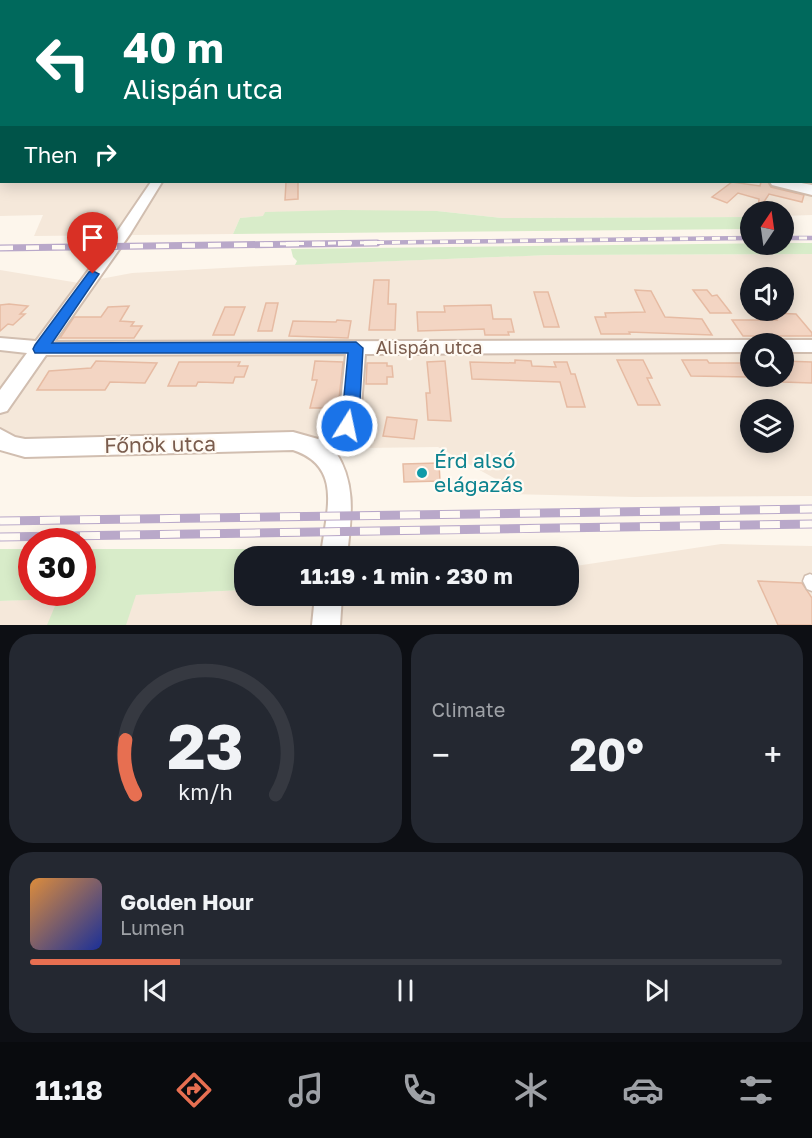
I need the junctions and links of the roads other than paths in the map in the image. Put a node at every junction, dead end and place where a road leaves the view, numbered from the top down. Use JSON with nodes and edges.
{"nodes":[{"id":1,"x":155,"y":183,"type":"edge"},
{"id":2,"x":782,"y":183,"type":"edge"},
{"id":3,"x":812,"y":190,"type":"edge"},
{"id":4,"x":0,"y":344,"type":"edge"},
{"id":5,"x":740,"y":346,"type":"edge"},
{"id":6,"x":794,"y":346,"type":"edge"},
{"id":7,"x":812,"y":346,"type":"edge"},
{"id":8,"x":356,"y":348,"type":"junction"},
{"id":9,"x":40,"y":349,"type":"junction"},
{"id":10,"x":0,"y":405,"type":"edge"},
{"id":11,"x":0,"y":438,"type":"edge"},
{"id":12,"x":321,"y":450,"type":"junction"},
{"id":13,"x":335,"y":546,"type":"edge"},
{"id":14,"x":328,"y":606,"type":"edge"},
{"id":15,"x":326,"y":625,"type":"edge"}],
"edges":[{"from":1,"to":9,"type":"street"},
{"from":2,"to":3,"type":"street"},
{"from":4,"to":9,"type":"street","name":"Alispán utca"},
{"from":5,"to":8,"type":"street","name":"Alispán utca"},
{"from":6,"to":7,"type":"street"},
{"from":8,"to":9,"type":"street","name":"Alispán utca"},
{"from":8,"to":12,"type":"street"},
{"from":9,"to":10,"type":"street"},
{"from":11,"to":12,"type":"street","name":"Főnök utca"},
{"from":12,"to":13,"type":"street"},
{"from":14,"to":15,"type":"street"}]}
